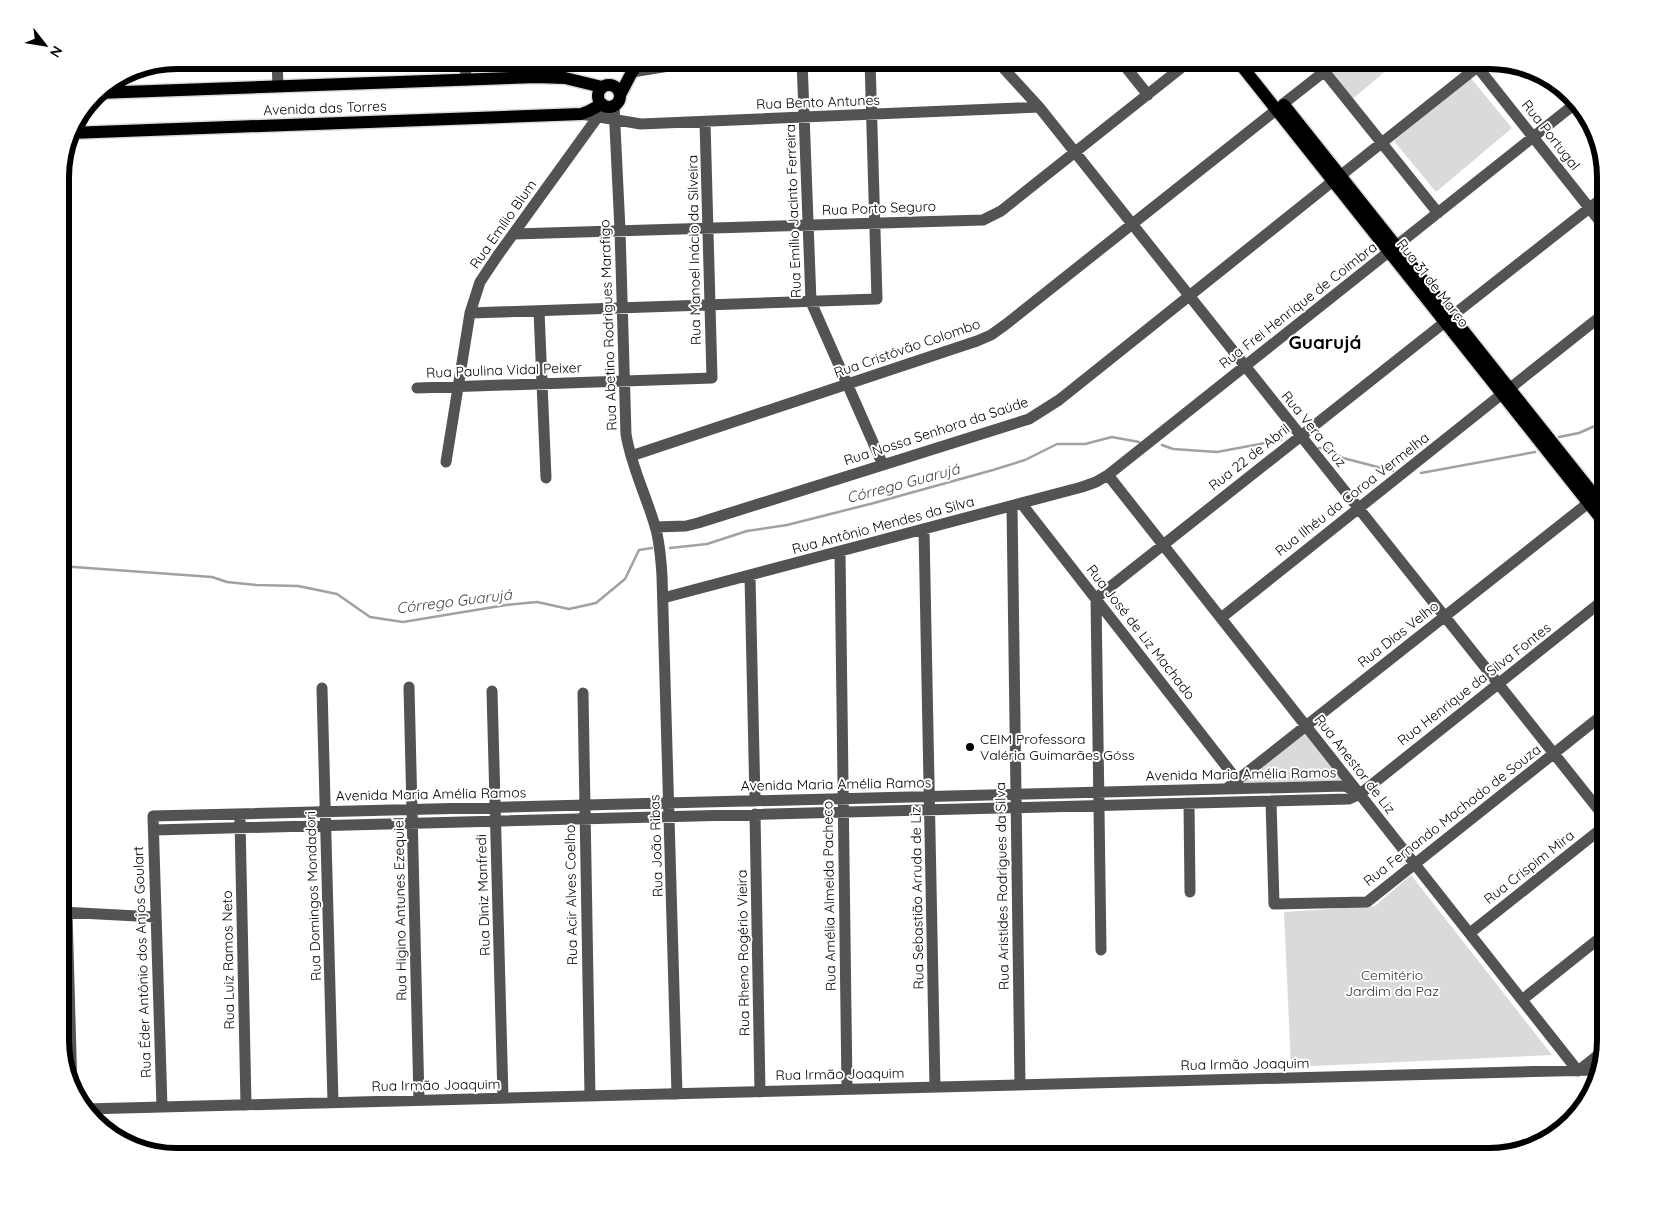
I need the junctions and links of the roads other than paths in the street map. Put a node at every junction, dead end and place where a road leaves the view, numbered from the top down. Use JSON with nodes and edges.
{"nodes":[{"id":1,"x":277,"y":69,"type":"edge"},
{"id":2,"x":465,"y":69,"type":"edge"},
{"id":3,"x":634,"y":69,"type":"edge"},
{"id":4,"x":650,"y":69,"type":"edge"},
{"id":5,"x":802,"y":69,"type":"edge"},
{"id":6,"x":870,"y":69,"type":"edge"},
{"id":7,"x":1004,"y":69,"type":"edge"},
{"id":8,"x":1127,"y":69,"type":"edge"},
{"id":9,"x":1180,"y":69,"type":"edge"},
{"id":10,"x":1245,"y":69,"type":"edge"},
{"id":11,"x":1254,"y":69,"type":"edge"},
{"id":12,"x":1327,"y":69,"type":"edge"},
{"id":13,"x":1471,"y":69,"type":"edge"},
{"id":14,"x":1484,"y":69,"type":"edge"},
{"id":15,"x":1324,"y":71,"type":"junction"},
{"id":16,"x":632,"y":72,"type":"junction"},
{"id":17,"x":466,"y":80,"type":"junction"},
{"id":18,"x":278,"y":86,"type":"junction"},
{"id":19,"x":110,"y":92,"type":"edge"},
{"id":20,"x":1148,"y":94,"type":"junction"},
{"id":21,"x":608,"y":100,"type":"junction"},
{"id":22,"x":1039,"y":107,"type":"junction"},
{"id":23,"x":1280,"y":107,"type":"junction"},
{"id":24,"x":1571,"y":107,"type":"edge"},
{"id":25,"x":871,"y":114,"type":"junction"},
{"id":26,"x":804,"y":118,"type":"junction"},
{"id":27,"x":614,"y":120,"type":"junction"},
{"id":28,"x":705,"y":122,"type":"junction"},
{"id":29,"x":78,"y":133,"type":"edge"},
{"id":30,"x":1533,"y":137,"type":"junction"},
{"id":31,"x":1382,"y":143,"type":"junction"},
{"id":32,"x":1075,"y":153,"type":"junction"},
{"id":33,"x":1337,"y":179,"type":"junction"},
{"id":34,"x":1597,"y":202,"type":"edge"},
{"id":35,"x":1590,"y":208,"type":"junction"},
{"id":36,"x":1438,"y":212,"type":"junction"},
{"id":37,"x":1597,"y":217,"type":"edge"},
{"id":38,"x":874,"y":224,"type":"junction"},
{"id":39,"x":1132,"y":224,"type":"junction"},
{"id":40,"x":808,"y":225,"type":"junction"},
{"id":41,"x":708,"y":228,"type":"junction"},
{"id":42,"x":620,"y":230,"type":"junction"},
{"id":43,"x":514,"y":234,"type":"junction"},
{"id":44,"x":1392,"y":249,"type":"junction"},
{"id":45,"x":1189,"y":296,"type":"junction"},
{"id":46,"x":811,"y":302,"type":"junction"},
{"id":47,"x":710,"y":305,"type":"junction"},
{"id":48,"x":623,"y":308,"type":"junction"},
{"id":49,"x":539,"y":311,"type":"junction"},
{"id":50,"x":470,"y":313,"type":"junction"},
{"id":51,"x":1448,"y":319,"type":"junction"},
{"id":52,"x":1597,"y":319,"type":"edge"},
{"id":53,"x":1245,"y":366,"type":"junction"},
{"id":54,"x":712,"y":378,"type":"joint"},
{"id":55,"x":625,"y":381,"type":"junction"},
{"id":56,"x":542,"y":384,"type":"junction"},
{"id":57,"x":848,"y":384,"type":"junction"},
{"id":58,"x":458,"y":387,"type":"junction"},
{"id":59,"x":417,"y":388,"type":"dead end"},
{"id":60,"x":1506,"y":392,"type":"junction"},
{"id":61,"x":1301,"y":436,"type":"junction"},
{"id":62,"x":631,"y":456,"type":"junction"},
{"id":63,"x":446,"y":462,"type":"dead end"},
{"id":64,"x":883,"y":465,"type":"junction"},
{"id":65,"x":1108,"y":475,"type":"junction"},
{"id":66,"x":546,"y":478,"type":"dead end"},
{"id":67,"x":1597,"y":497,"type":"edge"},
{"id":68,"x":1016,"y":505,"type":"junction"},
{"id":69,"x":1358,"y":509,"type":"junction"},
{"id":70,"x":655,"y":527,"type":"junction"},
{"id":71,"x":924,"y":529,"type":"junction"},
{"id":72,"x":1163,"y":544,"type":"junction"},
{"id":73,"x":840,"y":552,"type":"junction"},
{"id":74,"x":750,"y":576,"type":"junction"},
{"id":75,"x":664,"y":598,"type":"junction"},
{"id":76,"x":1096,"y":598,"type":"junction"},
{"id":77,"x":1597,"y":605,"type":"edge"},
{"id":78,"x":1445,"y":617,"type":"junction"},
{"id":79,"x":1221,"y":618,"type":"junction"},
{"id":80,"x":1498,"y":684,"type":"junction"},
{"id":81,"x":409,"y":687,"type":"dead end"},
{"id":82,"x":322,"y":688,"type":"dead end"},
{"id":83,"x":492,"y":691,"type":"dead end"},
{"id":84,"x":583,"y":693,"type":"dead end"},
{"id":85,"x":1597,"y":719,"type":"edge"},
{"id":86,"x":1306,"y":726,"type":"junction"},
{"id":87,"x":1554,"y":754,"type":"junction"},
{"id":88,"x":1237,"y":780,"type":"junction"},
{"id":89,"x":1226,"y":789,"type":"junction"},
{"id":90,"x":1099,"y":792,"type":"junction"},
{"id":91,"x":1016,"y":794,"type":"junction"},
{"id":92,"x":1360,"y":794,"type":"junction"},
{"id":93,"x":930,"y":796,"type":"junction"},
{"id":94,"x":843,"y":799,"type":"junction"},
{"id":95,"x":755,"y":801,"type":"junction"},
{"id":96,"x":1272,"y":801,"type":"junction"},
{"id":97,"x":669,"y":803,"type":"junction"},
{"id":98,"x":1189,"y":803,"type":"junction"},
{"id":99,"x":1209,"y":803,"type":"junction"},
{"id":100,"x":585,"y":805,"type":"junction"},
{"id":101,"x":1099,"y":806,"type":"junction"},
{"id":102,"x":495,"y":808,"type":"junction"},
{"id":103,"x":1016,"y":808,"type":"junction"},
{"id":104,"x":1597,"y":808,"type":"edge"},
{"id":105,"x":412,"y":810,"type":"junction"},
{"id":106,"x":930,"y":810,"type":"junction"},
{"id":107,"x":326,"y":812,"type":"junction"},
{"id":108,"x":843,"y":812,"type":"junction"},
{"id":109,"x":240,"y":814,"type":"junction"},
{"id":110,"x":755,"y":814,"type":"junction"},
{"id":111,"x":153,"y":816,"type":"joint"},
{"id":112,"x":670,"y":816,"type":"junction"},
{"id":113,"x":585,"y":819,"type":"junction"},
{"id":114,"x":496,"y":821,"type":"junction"},
{"id":115,"x":412,"y":823,"type":"junction"},
{"id":116,"x":326,"y":825,"type":"junction"},
{"id":117,"x":240,"y":828,"type":"junction"},
{"id":118,"x":154,"y":830,"type":"junction"},
{"id":119,"x":1597,"y":832,"type":"edge"},
{"id":120,"x":1415,"y":864,"type":"junction"},
{"id":121,"x":1190,"y":892,"type":"dead end"},
{"id":122,"x":69,"y":912,"type":"edge"},
{"id":123,"x":156,"y":917,"type":"junction"},
{"id":124,"x":1470,"y":933,"type":"junction"},
{"id":125,"x":1597,"y":940,"type":"edge"},
{"id":126,"x":1101,"y":950,"type":"dead end"},
{"id":127,"x":1522,"y":1000,"type":"junction"},
{"id":128,"x":69,"y":1024,"type":"edge"},
{"id":129,"x":1596,"y":1057,"type":"edge"},
{"id":130,"x":71,"y":1058,"type":"edge"},
{"id":131,"x":1593,"y":1070,"type":"edge"},
{"id":132,"x":1578,"y":1071,"type":"junction"},
{"id":133,"x":1020,"y":1085,"type":"junction"},
{"id":134,"x":935,"y":1087,"type":"junction"},
{"id":135,"x":847,"y":1089,"type":"junction"},
{"id":136,"x":760,"y":1092,"type":"junction"},
{"id":137,"x":678,"y":1094,"type":"junction"},
{"id":138,"x":590,"y":1096,"type":"junction"},
{"id":139,"x":503,"y":1098,"type":"junction"},
{"id":140,"x":419,"y":1100,"type":"junction"},
{"id":141,"x":334,"y":1102,"type":"junction"},
{"id":142,"x":246,"y":1105,"type":"junction"},
{"id":143,"x":162,"y":1107,"type":"junction"},
{"id":144,"x":93,"y":1109,"type":"edge"}],
"edges":[{"from":1,"to":18,"type":"street"},
{"from":2,"to":17,"type":"street"},
{"from":3,"to":16,"type":"main road","name":"Rua Emílio Blum"},
{"from":4,"to":16,"type":"street"},
{"from":5,"to":26,"type":"street","name":"Rua Emílio Jacinto Ferreira"},
{"from":6,"to":25,"type":"street"},
{"from":7,"to":22,"type":"street","name":"Rua Vera Cruz"},
{"from":8,"to":20,"type":"street"},
{"from":9,"to":20,"type":"street","name":"Rua Porto Seguro"},
{"from":10,"to":23,"type":"main road","name":"Rua 31 de Março"},
{"from":11,"to":23,"type":"main road","name":"Rua 31 de Março"},
{"from":12,"to":15,"type":"street","name":"Rua Cristóvão Colombo"},
{"from":13,"to":31,"type":"street","name":"Rua Nossa Senhora da Saúde"},
{"from":14,"to":30,"type":"street","name":"Rua Portugal"},
{"from":15,"to":23,"type":"street","name":"Rua Cristóvão Colombo"},
{"from":15,"to":31,"type":"street"},
{"from":16,"to":21,"type":"main road","name":"Rua Emílio Blum"},
{"from":17,"to":18,"type":"main road","name":"Avenida das Torres"},
{"from":17,"to":21,"type":"main road","name":"Avenida das Torres"},
{"from":18,"to":19,"type":"main road","name":"Avenida das Torres"},
{"from":20,"to":32,"type":"street","name":"Rua Porto Seguro"},
{"from":21,"to":27,"type":"street","name":"Rua Abetino Rodrigues Marafigo"},
{"from":21,"to":27,"type":"street","name":"Rua Bento Antunes"},
{"from":21,"to":29,"type":"main road","name":"Avenida das Torres"},
{"from":21,"to":43,"type":"street","name":"Rua Emílio Blum"},
{"from":22,"to":25,"type":"street","name":"Rua Bento Antunes"},
{"from":22,"to":32,"type":"street","name":"Rua Vera Cruz"},
{"from":23,"to":33,"type":"main road","name":"Rua 31 de Março"},
{"from":23,"to":39,"type":"street","name":"Rua Cristóvão Colombo"},
{"from":24,"to":30,"type":"street","name":"Rua Frei Henrique de Coimbra"},
{"from":25,"to":26,"type":"street","name":"Rua Bento Antunes"},
{"from":25,"to":38,"type":"street"},
{"from":26,"to":28,"type":"street","name":"Rua Bento Antunes"},
{"from":26,"to":40,"type":"street","name":"Rua Emílio Jacinto Ferreira"},
{"from":27,"to":28,"type":"street","name":"Rua Bento Antunes"},
{"from":27,"to":42,"type":"street","name":"Rua Abetino Rodrigues Marafigo"},
{"from":28,"to":41,"type":"street","name":"Rua Manoel Inácio da Silveira"},
{"from":30,"to":35,"type":"street","name":"Rua Portugal"},
{"from":30,"to":36,"type":"street","name":"Rua Frei Henrique de Coimbra"},
{"from":31,"to":33,"type":"street","name":"Rua Nossa Senhora da Saúde"},
{"from":31,"to":36,"type":"street"},
{"from":32,"to":38,"type":"street","name":"Rua Porto Seguro"},
{"from":32,"to":39,"type":"street","name":"Rua Vera Cruz"},
{"from":33,"to":44,"type":"main road","name":"Rua 31 de Março"},
{"from":33,"to":45,"type":"street","name":"Rua Nossa Senhora da Saúde"},
{"from":34,"to":35,"type":"street","name":"Rua 22 de Abril"},
{"from":35,"to":37,"type":"street","name":"Rua Portugal"},
{"from":35,"to":51,"type":"street","name":"Rua 22 de Abril"},
{"from":36,"to":44,"type":"street","name":"Rua Frei Henrique de Coimbra"},
{"from":38,"to":40,"type":"street","name":"Rua Porto Seguro"},
{"from":38,"to":46,"type":"street"},
{"from":39,"to":45,"type":"street","name":"Rua Vera Cruz"},
{"from":39,"to":57,"type":"street","name":"Rua Cristóvão Colombo"},
{"from":40,"to":41,"type":"street","name":"Rua Porto Seguro"},
{"from":40,"to":46,"type":"street","name":"Rua Emílio Jacinto Ferreira"},
{"from":41,"to":42,"type":"street","name":"Rua Porto Seguro"},
{"from":41,"to":47,"type":"street","name":"Rua Manoel Inácio da Silveira"},
{"from":42,"to":43,"type":"street","name":"Rua Porto Seguro"},
{"from":42,"to":48,"type":"street","name":"Rua Abetino Rodrigues Marafigo"},
{"from":43,"to":50,"type":"street","name":"Rua Emílio Blum"},
{"from":44,"to":51,"type":"main road","name":"Rua 31 de Março"},
{"from":44,"to":53,"type":"street","name":"Rua Frei Henrique de Coimbra"},
{"from":45,"to":53,"type":"street","name":"Rua Vera Cruz"},
{"from":45,"to":64,"type":"street","name":"Rua Nossa Senhora da Saúde"},
{"from":46,"to":47,"type":"street"},
{"from":46,"to":57,"type":"street","name":"Rua Emílio Jacinto Ferreira"},
{"from":47,"to":48,"type":"street"},
{"from":47,"to":54,"type":"street","name":"Rua Manoel Inácio da Silveira"},
{"from":48,"to":49,"type":"street"},
{"from":48,"to":55,"type":"street","name":"Rua Abetino Rodrigues Marafigo"},
{"from":49,"to":50,"type":"street"},
{"from":49,"to":56,"type":"street"},
{"from":50,"to":58,"type":"street","name":"Rua Emílio Blum"},
{"from":51,"to":60,"type":"main road","name":"Rua 31 de Março"},
{"from":51,"to":61,"type":"street","name":"Rua 22 de Abril"},
{"from":52,"to":60,"type":"street","name":"Rua Ilhéu da Coroa Vermelha"},
{"from":53,"to":61,"type":"street","name":"Rua Vera Cruz"},
{"from":53,"to":65,"type":"street","name":"Rua Frei Henrique de Coimbra"},
{"from":54,"to":55,"type":"street","name":"Rua Paulina Vidal Peixer"},
{"from":55,"to":56,"type":"street","name":"Rua Paulina Vidal Peixer"},
{"from":55,"to":62,"type":"street","name":"Rua Abetino Rodrigues Marafigo"},
{"from":56,"to":58,"type":"street","name":"Rua Paulina Vidal Peixer"},
{"from":56,"to":66,"type":"street"},
{"from":57,"to":62,"type":"street","name":"Rua Cristóvão Colombo"},
{"from":57,"to":64,"type":"street","name":"Rua Emílio Jacinto Ferreira"},
{"from":58,"to":59,"type":"street","name":"Rua Paulina Vidal Peixer"},
{"from":58,"to":63,"type":"street","name":"Rua Emílio Blum"},
{"from":60,"to":67,"type":"main road","name":"Rua 31 de Março"},
{"from":60,"to":69,"type":"street","name":"Rua Ilhéu da Coroa Vermelha"},
{"from":61,"to":69,"type":"street","name":"Rua Vera Cruz"},
{"from":61,"to":72,"type":"street","name":"Rua 22 de Abril"},
{"from":62,"to":70,"type":"street","name":"Rua Abetino Rodrigues Marafigo"},
{"from":64,"to":70,"type":"street","name":"Rua Nossa Senhora da Saúde"},
{"from":65,"to":68,"type":"street","name":"Rua Antônio Mendes da Silva"},
{"from":65,"to":72,"type":"street","name":"Rua Anestor de Liz"},
{"from":67,"to":78,"type":"street","name":"Rua Dias Velho"},
{"from":68,"to":71,"type":"street","name":"Rua Antônio Mendes da Silva"},
{"from":68,"to":76,"type":"street","name":"Rua José de Liz Machado"},
{"from":68,"to":91,"type":"street","name":"Rua Aristides Rodrigues da Silva"},
{"from":69,"to":78,"type":"street","name":"Rua Vera Cruz"},
{"from":69,"to":79,"type":"street","name":"Rua Ilhéu da Coroa Vermelha"},
{"from":70,"to":75,"type":"street","name":"Rua Abetino Rodrigues Marafigo"},
{"from":71,"to":73,"type":"street","name":"Rua Antônio Mendes da Silva"},
{"from":71,"to":93,"type":"street","name":"Rua Sebastião Arruda de Liz"},
{"from":72,"to":76,"type":"street","name":"Rua 22 de Abril"},
{"from":72,"to":79,"type":"street","name":"Rua Anestor de Liz"},
{"from":73,"to":74,"type":"street","name":"Rua Antônio Mendes da Silva"},
{"from":73,"to":94,"type":"street","name":"Rua Amélia Almeida Pacheco"},
{"from":74,"to":75,"type":"street","name":"Rua Antônio Mendes da Silva"},
{"from":74,"to":95,"type":"street"},
{"from":75,"to":97,"type":"street","name":"Rua João Ribas"},
{"from":76,"to":88,"type":"street","name":"Rua José de Liz Machado"},
{"from":76,"to":90,"type":"street"},
{"from":77,"to":80,"type":"street","name":"Rua Henrique da Silva Fontes"},
{"from":78,"to":80,"type":"street","name":"Rua Vera Cruz"},
{"from":78,"to":86,"type":"street","name":"Rua Dias Velho"},
{"from":79,"to":86,"type":"street","name":"Rua Anestor de Liz"},
{"from":80,"to":87,"type":"street","name":"Rua Vera Cruz"},
{"from":80,"to":92,"type":"street","name":"Rua Henrique da Silva Fontes"},
{"from":81,"to":105,"type":"street","name":"Rua Higino Antunes Ezequiel"},
{"from":82,"to":107,"type":"street","name":"Rua Domingos Mondadori"},
{"from":83,"to":102,"type":"street","name":"Rua Diniz Manfredi"},
{"from":84,"to":100,"type":"street","name":"Rua Acir Alves Coelho"},
{"from":85,"to":87,"type":"street","name":"Rua Fernando Machado de Souza"},
{"from":86,"to":88,"type":"street","name":"Rua Dias Velho"},
{"from":86,"to":92,"type":"street","name":"Rua Anestor de Liz"},
{"from":87,"to":104,"type":"street","name":"Rua Vera Cruz"},
{"from":87,"to":120,"type":"street","name":"Rua Fernando Machado de Souza"},
{"from":88,"to":89,"type":"street","name":"Rua Dias Velho"},
{"from":89,"to":90,"type":"street","name":"Avenida Maria Amélia Ramos"},
{"from":89,"to":92,"type":"street","name":"Avenida Maria Amélia Ramos"},
{"from":89,"to":99,"type":"street","name":"Rua Dias Velho"},
{"from":90,"to":91,"type":"street","name":"Avenida Maria Amélia Ramos"},
{"from":90,"to":101,"type":"street"},
{"from":91,"to":93,"type":"street","name":"Avenida Maria Amélia Ramos"},
{"from":91,"to":103,"type":"street","name":"Rua Aristides Rodrigues da Silva"},
{"from":92,"to":96,"type":"street","name":"Avenida Maria Amélia Ramos"},
{"from":92,"to":120,"type":"street","name":"Rua Anestor de Liz"},
{"from":93,"to":94,"type":"street","name":"Avenida Maria Amélia Ramos"},
{"from":93,"to":106,"type":"street","name":"Rua Sebastião Arruda de Liz"},
{"from":94,"to":95,"type":"street","name":"Avenida Maria Amélia Ramos"},
{"from":94,"to":108,"type":"street","name":"Rua Amélia Almeida Pacheco"},
{"from":95,"to":97,"type":"street","name":"Avenida Maria Amélia Ramos"},
{"from":96,"to":99,"type":"street","name":"Avenida Maria Amélia Ramos"},
{"from":96,"to":120,"type":"street","name":"Rua Fernando Machado de Souza"},
{"from":97,"to":100,"type":"street","name":"Avenida Maria Amélia Ramos"},
{"from":97,"to":112,"type":"street","name":"Rua João Ribas"},
{"from":98,"to":99,"type":"street","name":"Avenida Maria Amélia Ramos"},
{"from":98,"to":101,"type":"street","name":"Avenida Maria Amélia Ramos"},
{"from":98,"to":121,"type":"street"},
{"from":100,"to":102,"type":"street","name":"Avenida Maria Amélia Ramos"},
{"from":100,"to":113,"type":"street","name":"Rua Acir Alves Coelho"},
{"from":101,"to":103,"type":"street","name":"Avenida Maria Amélia Ramos"},
{"from":101,"to":126,"type":"street"},
{"from":102,"to":105,"type":"street","name":"Avenida Maria Amélia Ramos"},
{"from":102,"to":114,"type":"street","name":"Rua Diniz Manfredi"},
{"from":103,"to":106,"type":"street","name":"Avenida Maria Amélia Ramos"},
{"from":103,"to":133,"type":"street","name":"Rua Aristides Rodrigues da Silva"},
{"from":105,"to":107,"type":"street","name":"Avenida Maria Amélia Ramos"},
{"from":105,"to":115,"type":"street","name":"Rua Higino Antunes Ezequiel"},
{"from":106,"to":108,"type":"street","name":"Avenida Maria Amélia Ramos"},
{"from":106,"to":134,"type":"street","name":"Rua Sebastião Arruda de Liz"},
{"from":107,"to":109,"type":"street","name":"Avenida Maria Amélia Ramos"},
{"from":107,"to":116,"type":"street","name":"Rua Domingos Mondadori"},
{"from":108,"to":110,"type":"street","name":"Avenida Maria Amélia Ramos"},
{"from":108,"to":135,"type":"street","name":"Rua Amélia Almeida Pacheco"},
{"from":109,"to":111,"type":"street","name":"Avenida Maria Amélia Ramos"},
{"from":109,"to":117,"type":"street","name":"Rua Luiz Ramos Neto"},
{"from":110,"to":112,"type":"street","name":"Avenida Maria Amélia Ramos"},
{"from":110,"to":136,"type":"street","name":"Rua Rheno Rogério Vieira"},
{"from":111,"to":118,"type":"street","name":"Rua Éder Antônio dos Anjos Goulart"},
{"from":112,"to":113,"type":"street","name":"Avenida Maria Amélia Ramos"},
{"from":112,"to":137,"type":"street","name":"Rua João Ribas"},
{"from":113,"to":114,"type":"street","name":"Avenida Maria Amélia Ramos"},
{"from":113,"to":138,"type":"street","name":"Rua Acir Alves Coelho"},
{"from":114,"to":115,"type":"street","name":"Avenida Maria Amélia Ramos"},
{"from":114,"to":139,"type":"street","name":"Rua Diniz Manfredi"},
{"from":115,"to":116,"type":"street","name":"Avenida Maria Amélia Ramos"},
{"from":115,"to":140,"type":"street","name":"Rua Higino Antunes Ezequiel"},
{"from":116,"to":117,"type":"street","name":"Avenida Maria Amélia Ramos"},
{"from":116,"to":141,"type":"street","name":"Rua Domingos Mondadori"},
{"from":117,"to":118,"type":"street","name":"Avenida Maria Amélia Ramos"},
{"from":117,"to":142,"type":"street","name":"Rua Luiz Ramos Neto"},
{"from":118,"to":123,"type":"street","name":"Rua Éder Antônio dos Anjos Goulart"},
{"from":119,"to":124,"type":"street","name":"Rua Crispim Mira"},
{"from":120,"to":124,"type":"street","name":"Rua Anestor de Liz"},
{"from":122,"to":123,"type":"street"},
{"from":123,"to":143,"type":"street","name":"Rua Éder Antônio dos Anjos Goulart"},
{"from":124,"to":127,"type":"street","name":"Rua Anestor de Liz"},
{"from":125,"to":127,"type":"street"},
{"from":127,"to":132,"type":"street","name":"Rua Anestor de Liz"},
{"from":128,"to":130,"type":"street"},
{"from":129,"to":132,"type":"street"},
{"from":131,"to":132,"type":"street","name":"Rua Irmão Joaquim"},
{"from":132,"to":133,"type":"street","name":"Rua Irmão Joaquim"},
{"from":133,"to":134,"type":"street","name":"Rua Irmão Joaquim"},
{"from":134,"to":135,"type":"street","name":"Rua Irmão Joaquim"},
{"from":135,"to":136,"type":"street","name":"Rua Irmão Joaquim"},
{"from":136,"to":137,"type":"street","name":"Rua Irmão Joaquim"},
{"from":137,"to":138,"type":"street","name":"Rua Irmão Joaquim"},
{"from":138,"to":139,"type":"street","name":"Rua Irmão Joaquim"},
{"from":139,"to":140,"type":"street","name":"Rua Irmão Joaquim"},
{"from":140,"to":141,"type":"street","name":"Rua Irmão Joaquim"},
{"from":141,"to":142,"type":"street","name":"Rua Irmão Joaquim"},
{"from":142,"to":143,"type":"street","name":"Rua Irmão Joaquim"},
{"from":143,"to":144,"type":"street","name":"Rua Irmão Joaquim"}]}
